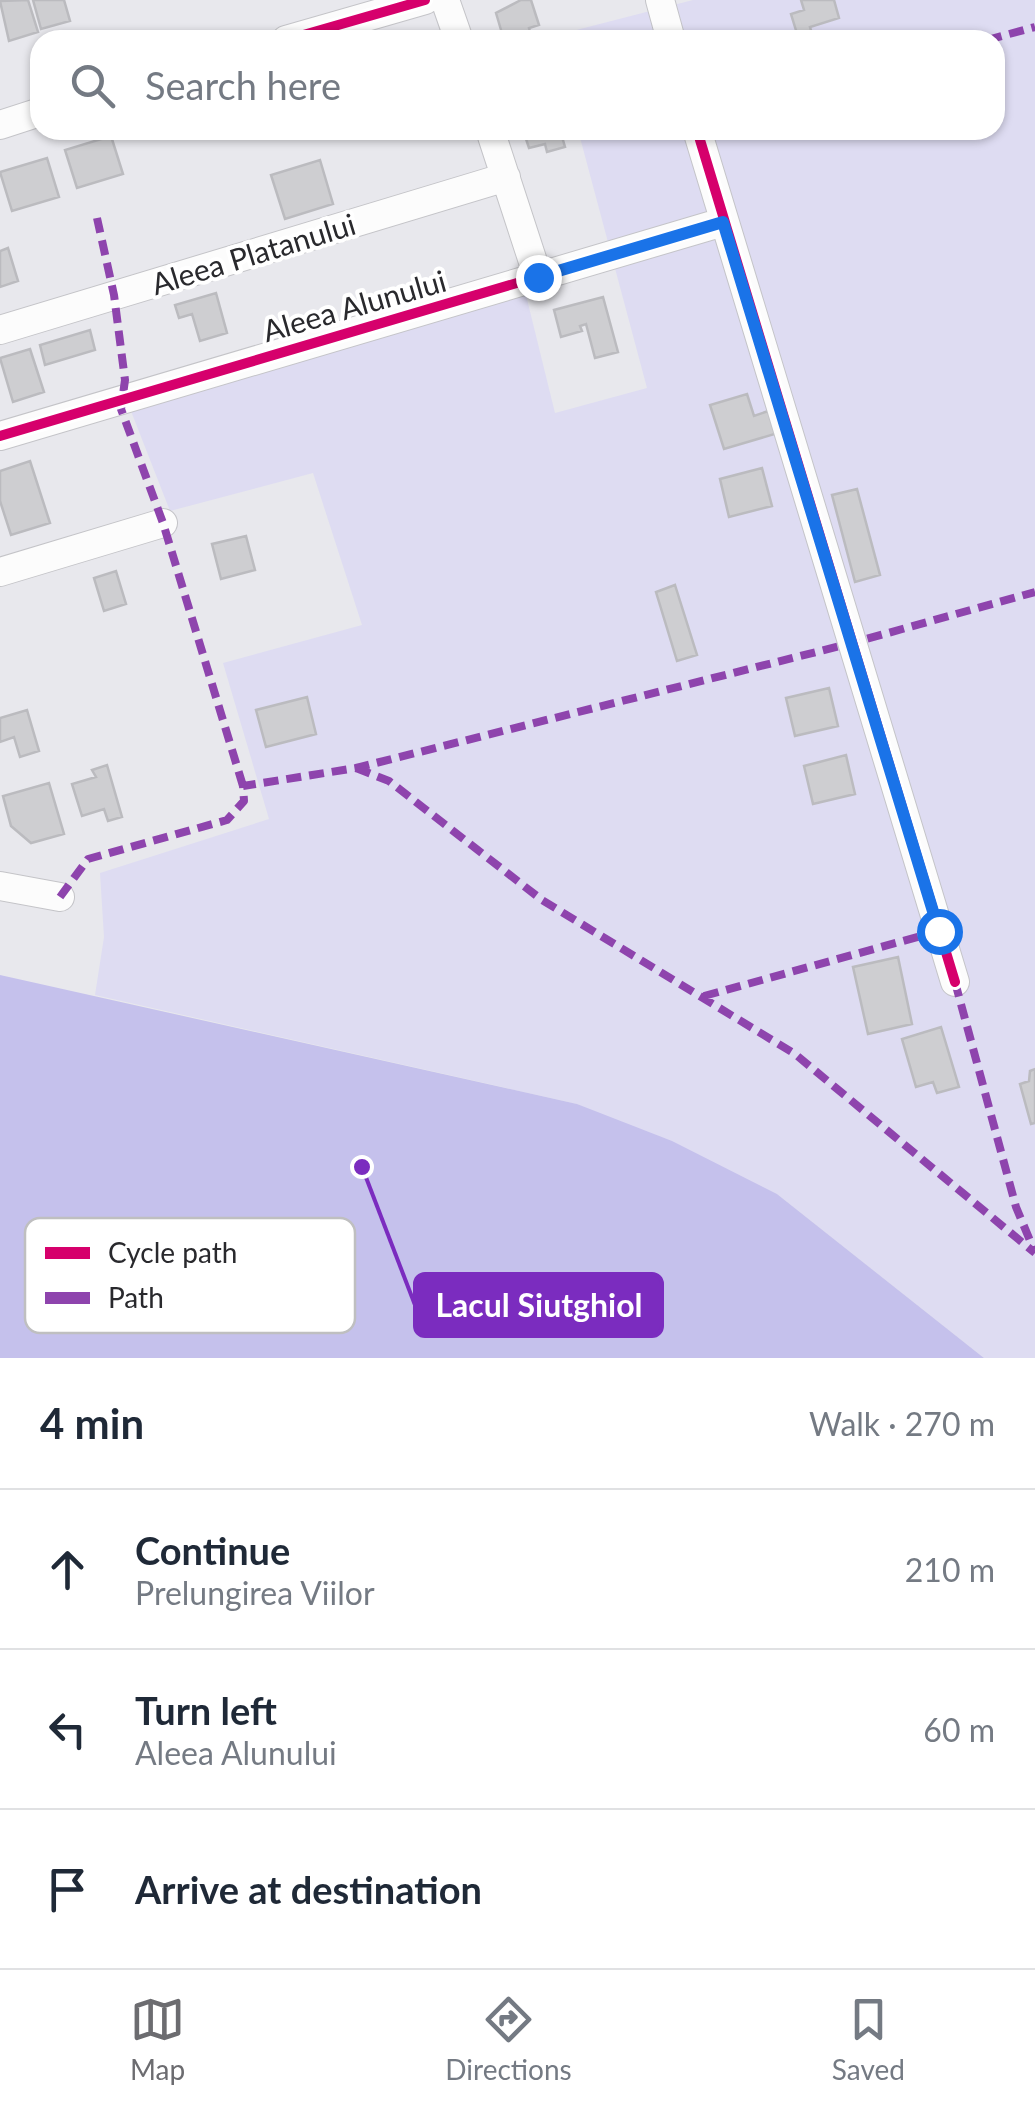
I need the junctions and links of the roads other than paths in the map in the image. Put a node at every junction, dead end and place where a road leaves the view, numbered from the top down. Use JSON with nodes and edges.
{"nodes":[{"id":1,"x":425,"y":0,"type":"edge"},
{"id":2,"x":444,"y":0,"type":"edge"},
{"id":3,"x":660,"y":0,"type":"edge"},
{"id":4,"x":321,"y":30,"type":"edge"},
{"id":5,"x":454,"y":30,"type":"edge"},
{"id":6,"x":668,"y":30,"type":"edge"},
{"id":7,"x":30,"y":115,"type":"edge"},
{"id":8,"x":0,"y":124,"type":"edge"},
{"id":9,"x":493,"y":140,"type":"edge"},
{"id":10,"x":700,"y":140,"type":"edge"},
{"id":11,"x":506,"y":177,"type":"junction"},
{"id":12,"x":723,"y":222,"type":"junction"},
{"id":13,"x":538,"y":277,"type":"junction"},
{"id":14,"x":0,"y":330,"type":"edge"},
{"id":15,"x":0,"y":436,"type":"edge"},
{"id":16,"x":162,"y":523,"type":"dead end"},
{"id":17,"x":0,"y":572,"type":"edge"},
{"id":18,"x":0,"y":886,"type":"edge"},
{"id":19,"x":60,"y":898,"type":"dead end"},
{"id":20,"x":954,"y":982,"type":"dead end"}],
"edges":[{"from":1,"to":4,"type":"street"},
{"from":2,"to":5,"type":"street"},
{"from":3,"to":6,"type":"street"},
{"from":7,"to":8,"type":"street"},
{"from":9,"to":11,"type":"street"},
{"from":10,"to":12,"type":"street"},
{"from":11,"to":13,"type":"street"},
{"from":11,"to":14,"type":"street","name":"Aleea Platanului"},
{"from":12,"to":13,"type":"street","name":"Aleea Alunului"},
{"from":12,"to":20,"type":"street"},
{"from":13,"to":15,"type":"street","name":"Aleea Alunului"},
{"from":16,"to":17,"type":"street"},
{"from":18,"to":19,"type":"street"}]}
